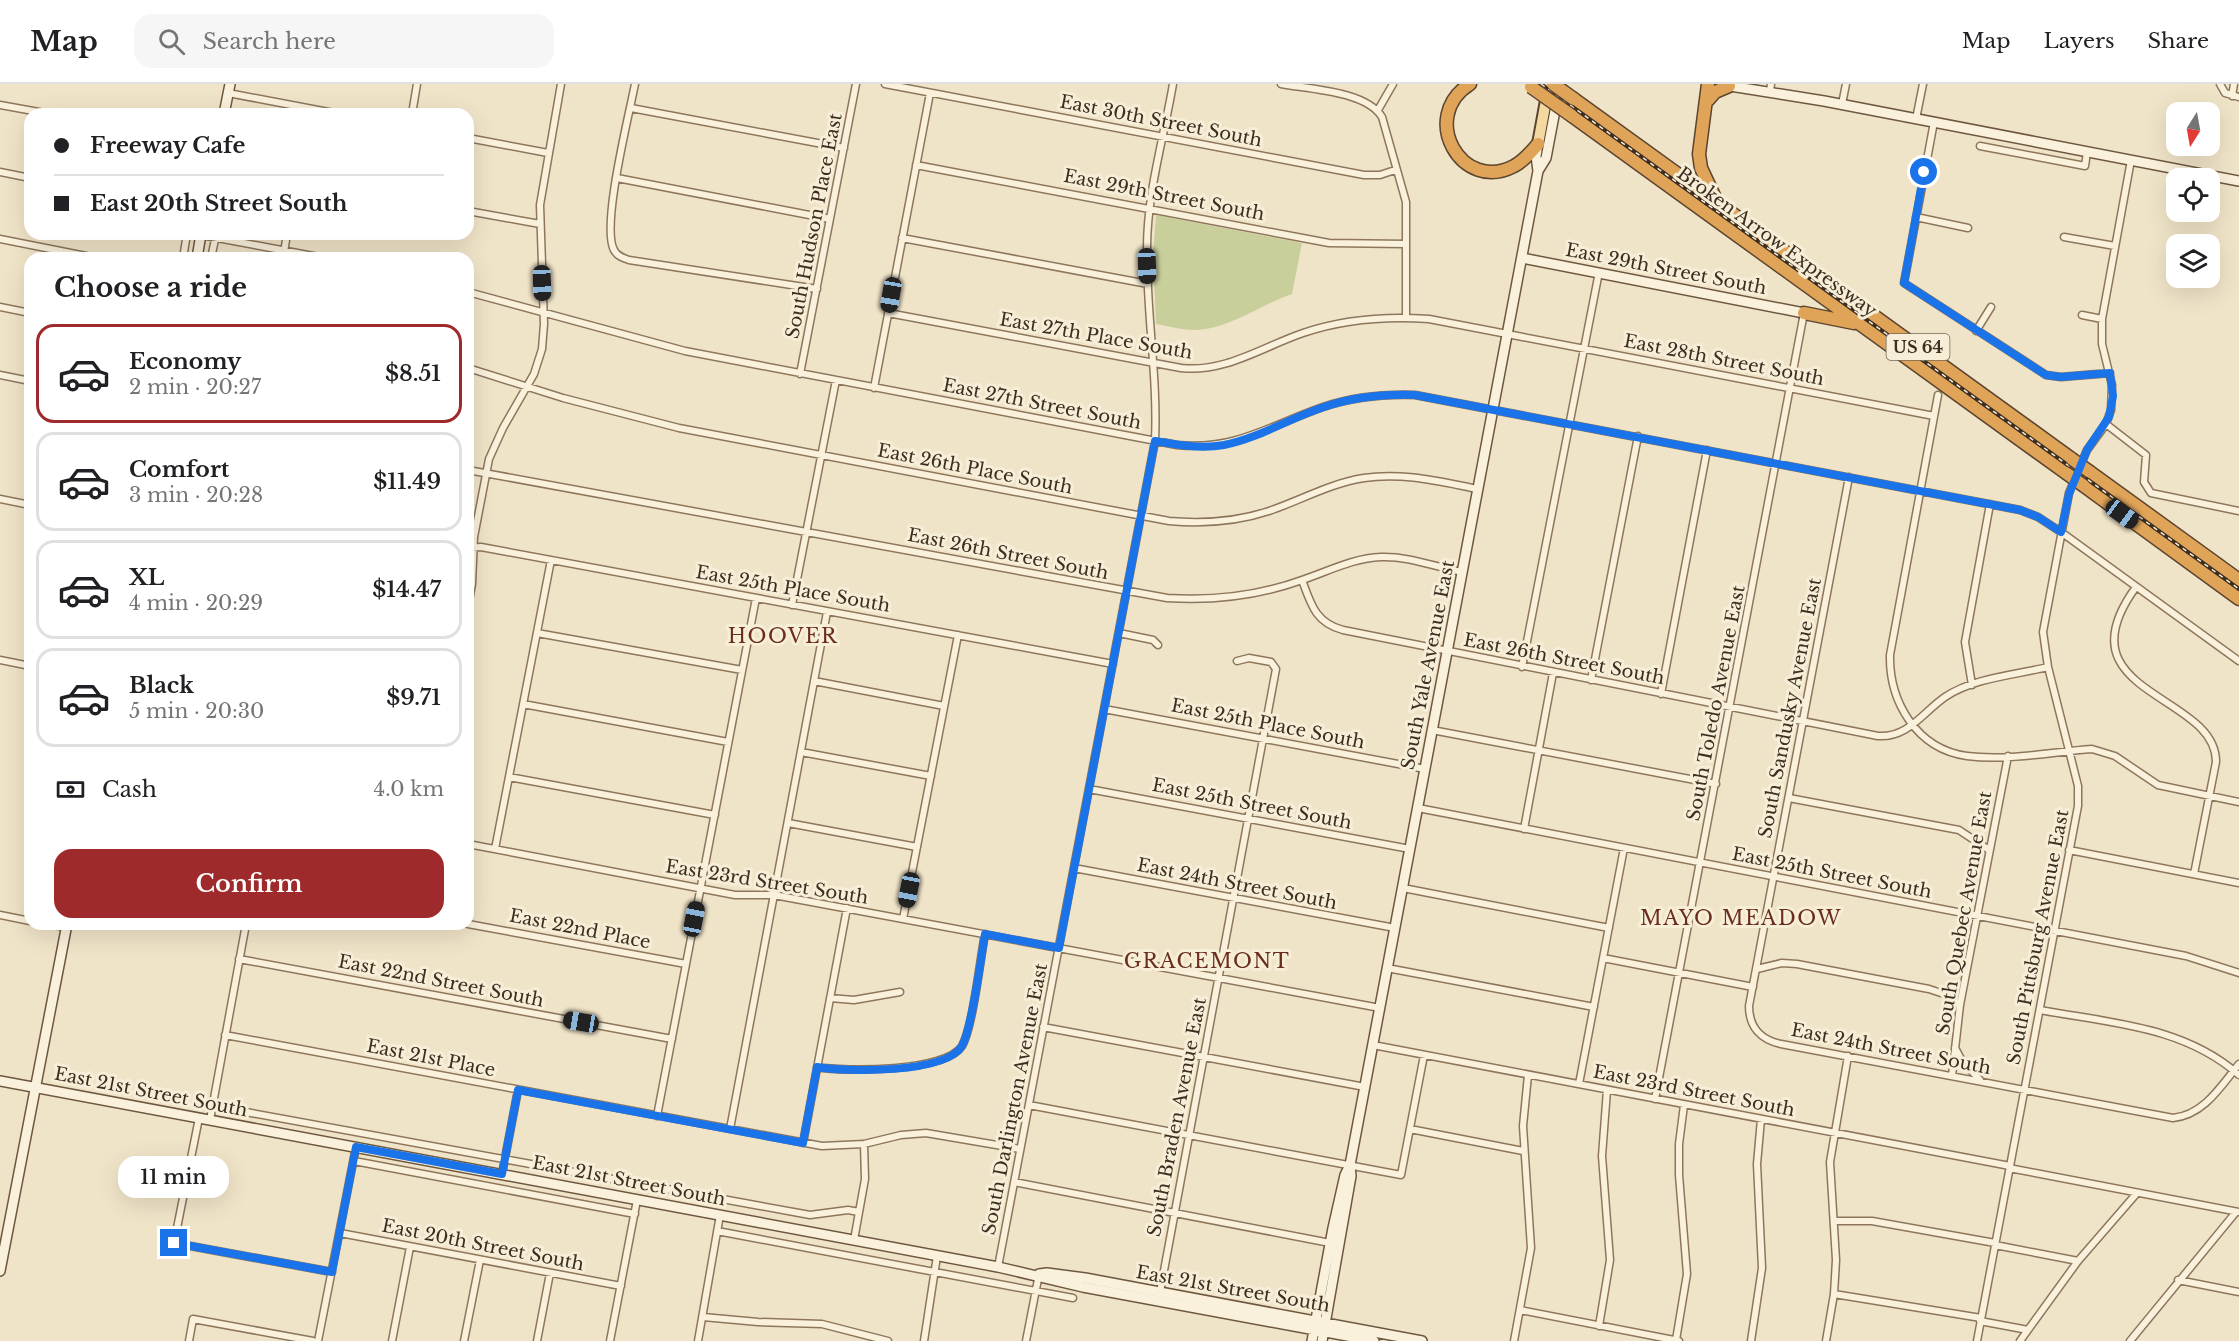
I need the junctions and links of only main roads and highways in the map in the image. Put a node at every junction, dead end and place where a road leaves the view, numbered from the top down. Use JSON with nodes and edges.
{"nodes":[{"id":1,"x":1470,"y":84,"type":"edge"},
{"id":2,"x":1551,"y":84,"type":"edge"},
{"id":3,"x":1560,"y":84,"type":"edge"},
{"id":4,"x":1708,"y":84,"type":"edge"},
{"id":5,"x":1748,"y":84,"type":"edge"},
{"id":6,"x":1724,"y":85,"type":"edge"},
{"id":7,"x":1529,"y":86,"type":"edge"},
{"id":8,"x":1770,"y":87,"type":"edge"},
{"id":9,"x":229,"y":88,"type":"edge"},
{"id":10,"x":1708,"y":100,"type":"junction"},
{"id":11,"x":225,"y":108,"type":"edge"},
{"id":12,"x":1538,"y":144,"type":"junction"},
{"id":13,"x":1538,"y":171,"type":"junction"},
{"id":14,"x":2239,"y":181,"type":"edge"},
{"id":15,"x":1716,"y":201,"type":"junction"},
{"id":16,"x":1522,"y":258,"type":"junction"},
{"id":17,"x":1804,"y":313,"type":"joint"},
{"id":18,"x":1858,"y":324,"type":"junction"},
{"id":19,"x":2239,"y":580,"type":"edge"},
{"id":20,"x":2239,"y":599,"type":"edge"},
{"id":21,"x":66,"y":930,"type":"edge"},
{"id":22,"x":0,"y":1081,"type":"edge"},
{"id":23,"x":36,"y":1087,"type":"junction"},
{"id":24,"x":1350,"y":1165,"type":"junction"},
{"id":25,"x":0,"y":1271,"type":"edge"},
{"id":26,"x":1320,"y":1329,"type":"edge"},
{"id":27,"x":1312,"y":1341,"type":"edge"},
{"id":28,"x":1374,"y":1341,"type":"edge"},
{"id":29,"x":1422,"y":1341,"type":"edge"}],
"edges":[{"from":1,"to":12,"type":"highway"},
{"from":2,"to":12,"type":"main road","name":"South Yale Avenue East"},
{"from":2,"to":15,"type":"highway","name":"Broken Arrow Expressway","number":"US 64","bridge":true},
{"from":3,"to":13,"type":"main road","name":"South Yale Avenue East"},
{"from":4,"to":10,"type":"highway"},
{"from":5,"to":8,"type":"main road"},
{"from":6,"to":8,"type":"main road"},
{"from":6,"to":10,"type":"highway"},
{"from":7,"to":18,"type":"highway","name":"Broken Arrow Expressway","number":"US 64","bridge":true},
{"from":8,"to":14,"type":"main road"},
{"from":9,"to":11,"type":"main road"},
{"from":10,"to":15,"type":"highway"},
{"from":12,"to":13,"type":"main road","name":"South Yale Avenue East"},
{"from":13,"to":16,"type":"main road","name":"South Yale Avenue East"},
{"from":15,"to":19,"type":"highway","name":"Broken Arrow Expressway","number":"US 64","bridge":true},
{"from":16,"to":17,"type":"main road","name":"East 29th Street South"},
{"from":16,"to":24,"type":"main road","name":"South Yale Avenue East"},
{"from":17,"to":18,"type":"highway"},
{"from":18,"to":20,"type":"highway","name":"Broken Arrow Expressway","number":"US 64","bridge":true},
{"from":21,"to":23,"type":"main road"},
{"from":22,"to":23,"type":"main road","name":"East 21st Street South"},
{"from":23,"to":25,"type":"main road"},
{"from":23,"to":26,"type":"main road","name":"East 21st Street South"},
{"from":24,"to":26,"type":"main road","name":"South Yale Avenue East"},
{"from":24,"to":26,"type":"main road","name":"South Yale Avenue East"},
{"from":26,"to":27,"type":"main road","name":"South Yale Avenue East"},
{"from":26,"to":28,"type":"main road","name":"East 21st Street South"},
{"from":26,"to":29,"type":"main road","name":"East 21st Street South"}]}
